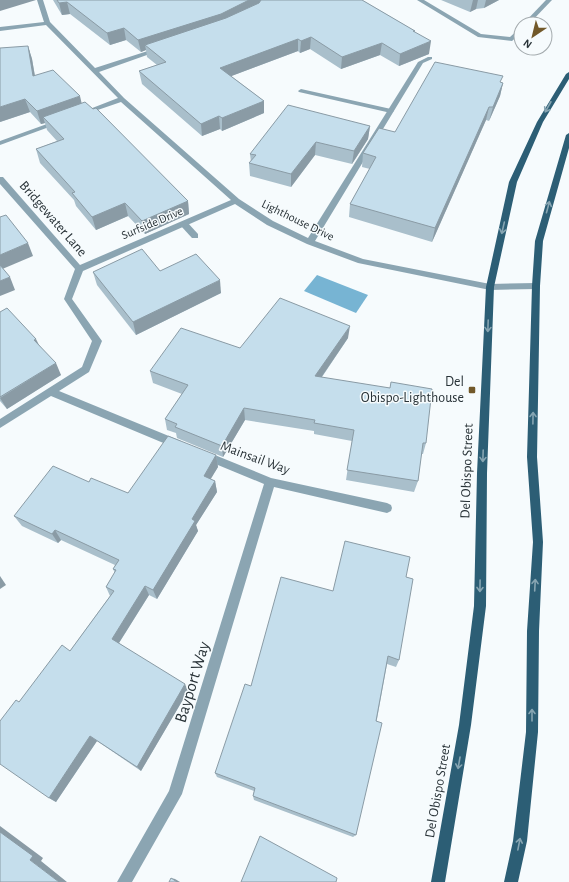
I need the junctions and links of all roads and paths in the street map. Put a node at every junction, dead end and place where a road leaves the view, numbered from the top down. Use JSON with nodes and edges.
{"nodes":[{"id":1,"x":40,"y":0,"type":"edge"},
{"id":2,"x":420,"y":0,"type":"edge"},
{"id":3,"x":549,"y":0,"type":"edge"},
{"id":4,"x":534,"y":16,"type":"edge"},
{"id":5,"x":47,"y":22,"type":"junction"},
{"id":6,"x":0,"y":29,"type":"edge"},
{"id":7,"x":513,"y":38,"type":"edge"},
{"id":8,"x":166,"y":47,"type":"edge"},
{"id":9,"x":430,"y":58,"type":"edge"},
{"id":10,"x":94,"y":71,"type":"junction"},
{"id":11,"x":569,"y":74,"type":"edge"},
{"id":12,"x":301,"y":91,"type":"dead end"},
{"id":13,"x":122,"y":100,"type":"junction"},
{"id":14,"x":391,"y":110,"type":"junction"},
{"id":15,"x":79,"y":115,"type":"edge"},
{"id":16,"x":64,"y":120,"type":"edge"},
{"id":17,"x":569,"y":135,"type":"edge"},
{"id":18,"x":0,"y":143,"type":"edge"},
{"id":19,"x":0,"y":179,"type":"edge"},
{"id":20,"x":236,"y":201,"type":"junction"},
{"id":21,"x":184,"y":224,"type":"junction"},
{"id":22,"x":195,"y":236,"type":"dead end"},
{"id":23,"x":310,"y":242,"type":"junction"},
{"id":24,"x":79,"y":269,"type":"junction"},
{"id":25,"x":536,"y":286,"type":"junction"},
{"id":26,"x":490,"y":287,"type":"junction"},
{"id":27,"x":51,"y":392,"type":"junction"},
{"id":28,"x":0,"y":424,"type":"edge"},
{"id":29,"x":270,"y":482,"type":"junction"},
{"id":30,"x":387,"y":508,"type":"dead end"},
{"id":31,"x":124,"y":882,"type":"edge"},
{"id":32,"x":438,"y":882,"type":"edge"},
{"id":33,"x":511,"y":882,"type":"edge"}],
"edges":[{"from":1,"to":5,"type":"street"},
{"from":2,"to":7,"type":"street"},
{"from":3,"to":4,"type":"street"},
{"from":5,"to":6,"type":"street"},
{"from":5,"to":10,"type":"street","name":"Lighthouse Drive"},
{"from":8,"to":10,"type":"street"},
{"from":9,"to":14,"type":"street"},
{"from":10,"to":13,"type":"street","name":"Lighthouse Drive"},
{"from":11,"to":26,"type":"main road","name":"Del Obispo Street","one_way":true},
{"from":12,"to":14,"type":"street"},
{"from":13,"to":15,"type":"street"},
{"from":13,"to":20,"type":"street","name":"Lighthouse Drive"},
{"from":14,"to":23,"type":"street"},
{"from":16,"to":18,"type":"street"},
{"from":25,"to":17,"type":"main road","one_way":true},
{"from":19,"to":24,"type":"street","name":"Bridgewater Lane"},
{"from":20,"to":21,"type":"street","name":"Surfside Drive"},
{"from":20,"to":23,"type":"street","name":"Lighthouse Drive"},
{"from":21,"to":22,"type":"street"},
{"from":21,"to":24,"type":"street","name":"Surfside Drive"},
{"from":23,"to":26,"type":"street","name":"Lighthouse Drive"},
{"from":24,"to":27,"type":"street","name":"Bridgewater Lane"},
{"from":25,"to":26,"type":"street","name":"Lighthouse Drive"},
{"from":33,"to":25,"type":"main road","one_way":true},
{"from":26,"to":32,"type":"main road","name":"Del Obispo Street","one_way":true},
{"from":27,"to":28,"type":"street"},
{"from":27,"to":29,"type":"street","name":"Mainsail Way"},
{"from":29,"to":30,"type":"street","name":"Mainsail Way"},
{"from":29,"to":31,"type":"street","name":"Bayport Way"}]}
